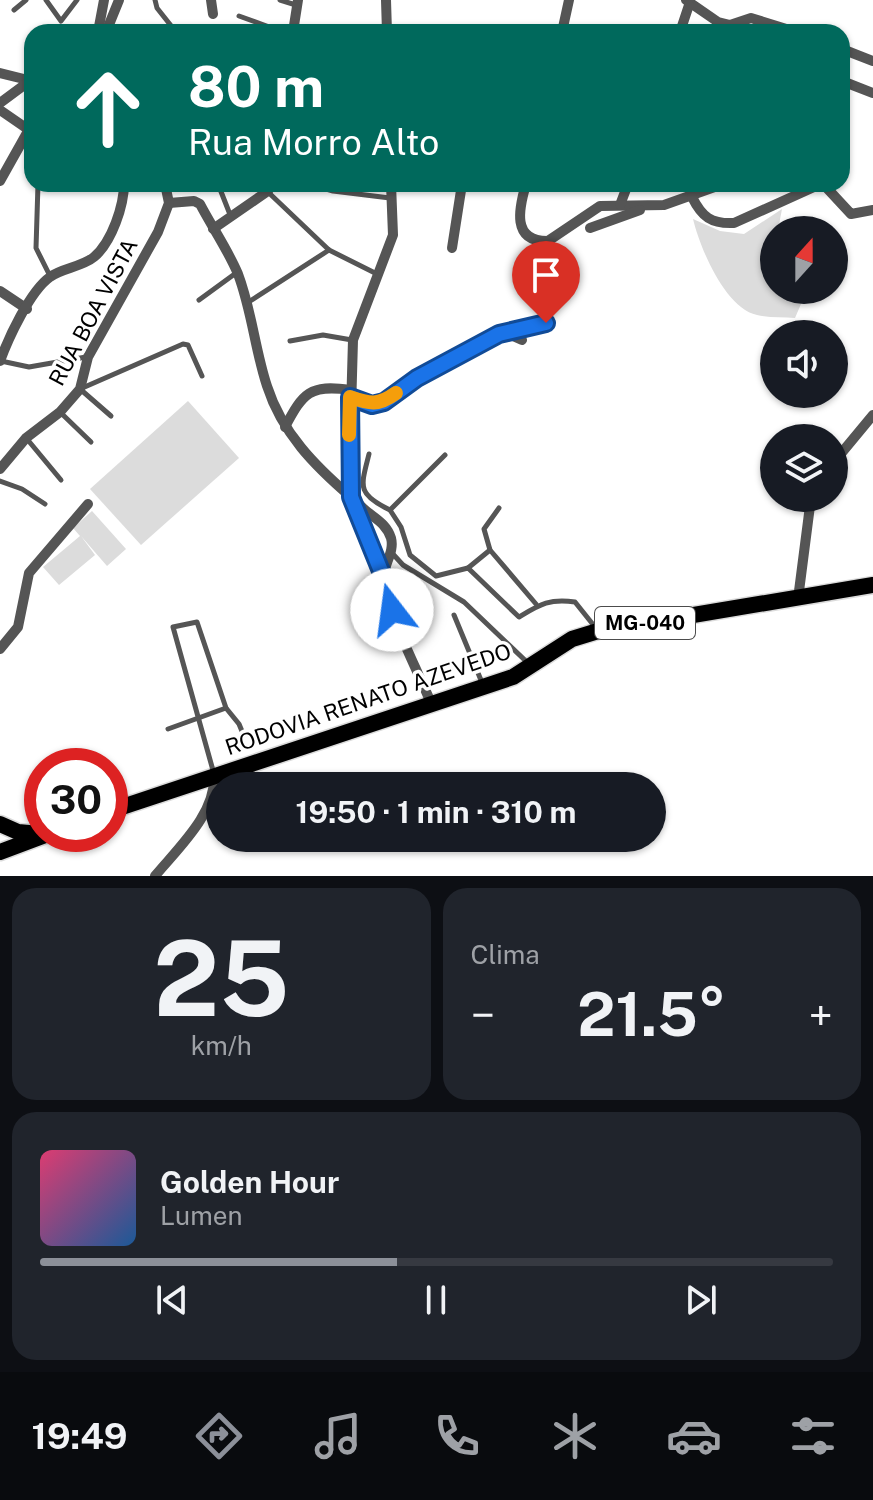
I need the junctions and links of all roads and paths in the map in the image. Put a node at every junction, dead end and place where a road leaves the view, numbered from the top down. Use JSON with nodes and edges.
{"nodes":[{"id":1,"x":26,"y":0,"type":"edge"},
{"id":2,"x":46,"y":0,"type":"edge"},
{"id":3,"x":77,"y":0,"type":"edge"},
{"id":4,"x":104,"y":0,"type":"edge"},
{"id":5,"x":119,"y":0,"type":"edge"},
{"id":6,"x":155,"y":0,"type":"edge"},
{"id":7,"x":211,"y":0,"type":"edge"},
{"id":8,"x":280,"y":0,"type":"edge"},
{"id":9,"x":386,"y":0,"type":"edge"},
{"id":10,"x":569,"y":0,"type":"edge"},
{"id":11,"x":687,"y":2,"type":"edge"},
{"id":12,"x":298,"y":3,"type":"edge"},
{"id":13,"x":14,"y":10,"type":"dead end"},
{"id":14,"x":213,"y":14,"type":"dead end"},
{"id":15,"x":239,"y":16,"type":"dead end"},
{"id":16,"x":100,"y":24,"type":"edge"},
{"id":17,"x":109,"y":24,"type":"edge"},
{"id":18,"x":170,"y":24,"type":"edge"},
{"id":19,"x":261,"y":24,"type":"edge"},
{"id":20,"x":294,"y":24,"type":"edge"},
{"id":21,"x":387,"y":24,"type":"edge"},
{"id":22,"x":564,"y":24,"type":"edge"},
{"id":23,"x":685,"y":24,"type":"edge"},
{"id":24,"x":726,"y":24,"type":"edge"},
{"id":25,"x":733,"y":24,"type":"edge"},
{"id":26,"x":770,"y":24,"type":"edge"},
{"id":27,"x":850,"y":52,"type":"edge"},
{"id":28,"x":873,"y":61,"type":"edge"},
{"id":29,"x":0,"y":73,"type":"edge"},
{"id":30,"x":24,"y":78,"type":"edge"},
{"id":31,"x":850,"y":83,"type":"edge"},
{"id":32,"x":24,"y":85,"type":"edge"},
{"id":33,"x":871,"y":88,"type":"edge"},
{"id":34,"x":0,"y":103,"type":"edge"},
{"id":35,"x":0,"y":110,"type":"edge"},
{"id":36,"x":24,"y":123,"type":"edge"},
{"id":37,"x":24,"y":139,"type":"edge"},
{"id":38,"x":0,"y":181,"type":"edge"},
{"id":39,"x":38,"y":192,"type":"edge"},
{"id":40,"x":123,"y":192,"type":"edge"},
{"id":41,"x":167,"y":192,"type":"edge"},
{"id":42,"x":221,"y":192,"type":"edge"},
{"id":43,"x":264,"y":192,"type":"edge"},
{"id":44,"x":273,"y":192,"type":"edge"},
{"id":45,"x":341,"y":192,"type":"edge"},
{"id":46,"x":392,"y":192,"type":"edge"},
{"id":47,"x":461,"y":192,"type":"edge"},
{"id":48,"x":524,"y":192,"type":"edge"},
{"id":49,"x":625,"y":192,"type":"edge"},
{"id":50,"x":704,"y":192,"type":"edge"},
{"id":51,"x":803,"y":192,"type":"edge"},
{"id":52,"x":837,"y":192,"type":"edge"},
{"id":53,"x":692,"y":197,"type":"junction"},
{"id":54,"x":392,"y":198,"type":"junction"},
{"id":55,"x":169,"y":203,"type":"junction"},
{"id":56,"x":620,"y":205,"type":"junction"},
{"id":57,"x":645,"y":207,"type":"junction"},
{"id":58,"x":873,"y":210,"type":"edge"},
{"id":59,"x":231,"y":217,"type":"junction"},
{"id":60,"x":590,"y":228,"type":"dead end"},
{"id":61,"x":213,"y":229,"type":"junction"},
{"id":62,"x":452,"y":248,"type":"dead end"},
{"id":63,"x":329,"y":250,"type":"junction"},
{"id":64,"x":237,"y":273,"type":"junction"},
{"id":65,"x":378,"y":274,"type":"junction"},
{"id":66,"x":50,"y":276,"type":"junction"},
{"id":67,"x":0,"y":291,"type":"edge"},
{"id":68,"x":199,"y":300,"type":"dead end"},
{"id":69,"x":247,"y":303,"type":"junction"},
{"id":70,"x":27,"y":309,"type":"junction"},
{"id":71,"x":546,"y":323,"type":"dead end"},
{"id":72,"x":506,"y":333,"type":"junction"},
{"id":73,"x":353,"y":340,"type":"junction"},
{"id":74,"x":522,"y":340,"type":"dead end"},
{"id":75,"x":290,"y":341,"type":"dead end"},
{"id":76,"x":88,"y":357,"type":"junction"},
{"id":77,"x":0,"y":361,"type":"edge"},
{"id":78,"x":202,"y":376,"type":"dead end"},
{"id":79,"x":80,"y":389,"type":"junction"},
{"id":80,"x":350,"y":394,"type":"junction"},
{"id":81,"x":60,"y":412,"type":"junction"},
{"id":82,"x":873,"y":415,"type":"edge"},
{"id":83,"x":111,"y":416,"type":"dead end"},
{"id":84,"x":285,"y":427,"type":"junction"},
{"id":85,"x":26,"y":438,"type":"junction"},
{"id":86,"x":91,"y":442,"type":"dead end"},
{"id":87,"x":848,"y":445,"type":"edge"},
{"id":88,"x":369,"y":454,"type":"dead end"},
{"id":89,"x":445,"y":455,"type":"dead end"},
{"id":90,"x":0,"y":469,"type":"edge"},
{"id":91,"x":61,"y":480,"type":"dead end"},
{"id":92,"x":0,"y":481,"type":"edge"},
{"id":93,"x":354,"y":502,"type":"junction"},
{"id":94,"x":45,"y":504,"type":"dead end"},
{"id":95,"x":88,"y":504,"type":"dead end"},
{"id":96,"x":499,"y":508,"type":"dead end"},
{"id":97,"x":390,"y":510,"type":"junction"},
{"id":98,"x":809,"y":512,"type":"edge"},
{"id":99,"x":490,"y":550,"type":"junction"},
{"id":100,"x":391,"y":552,"type":"junction"},
{"id":101,"x":468,"y":568,"type":"junction"},
{"id":102,"x":383,"y":576,"type":"junction"},
{"id":103,"x":873,"y":584,"type":"edge"},
{"id":104,"x":798,"y":599,"type":"junction"},
{"id":105,"x":536,"y":604,"type":"junction"},
{"id":106,"x":454,"y":615,"type":"dead end"},
{"id":107,"x":598,"y":631,"type":"junction"},
{"id":108,"x":0,"y":649,"type":"edge"},
{"id":109,"x":530,"y":665,"type":"junction"},
{"id":110,"x":483,"y":686,"type":"junction"},
{"id":111,"x":431,"y":703,"type":"junction"},
{"id":112,"x":226,"y":708,"type":"junction"},
{"id":113,"x":200,"y":717,"type":"junction"},
{"id":114,"x":168,"y":729,"type":"dead end"},
{"id":115,"x":244,"y":736,"type":"dead end"},
{"id":116,"x":214,"y":772,"type":"edge"},
{"id":117,"x":220,"y":772,"type":"edge"},
{"id":118,"x":206,"y":777,"type":"edge"},
{"id":119,"x":128,"y":805,"type":"edge"},
{"id":120,"x":206,"y":809,"type":"edge"},
{"id":121,"x":0,"y":824,"type":"edge"},
{"id":122,"x":24,"y":832,"type":"edge"},
{"id":123,"x":24,"y":843,"type":"edge"},
{"id":124,"x":0,"y":852,"type":"edge"},
{"id":125,"x":155,"y":876,"type":"edge"}],
"edges":[{"from":1,"to":13,"type":"lane"},
{"from":2,"to":3,"type":"lane"},
{"from":4,"to":16,"type":"street"},
{"from":5,"to":17,"type":"street"},
{"from":6,"to":18,"type":"lane"},
{"from":7,"to":14,"type":"street"},
{"from":8,"to":12,"type":"lane"},
{"from":9,"to":21,"type":"street"},
{"from":10,"to":22,"type":"street"},
{"from":11,"to":23,"type":"street"},
{"from":11,"to":24,"type":"street"},
{"from":12,"to":20,"type":"street"},
{"from":15,"to":19,"type":"lane"},
{"from":25,"to":26,"type":"street"},
{"from":27,"to":28,"type":"street"},
{"from":29,"to":30,"type":"street"},
{"from":31,"to":33,"type":"street"},
{"from":32,"to":34,"type":"street"},
{"from":35,"to":36,"type":"street"},
{"from":37,"to":38,"type":"street"},
{"from":39,"to":66,"type":"lane"},
{"from":40,"to":66,"type":"street"},
{"from":41,"to":55,"type":"street"},
{"from":42,"to":59,"type":"lane"},
{"from":43,"to":59,"type":"street"},
{"from":44,"to":63,"type":"lane"},
{"from":45,"to":54,"type":"lane"},
{"from":46,"to":54,"type":"street"},
{"from":47,"to":62,"type":"street"},
{"from":48,"to":56,"type":"street"},
{"from":49,"to":56,"type":"street"},
{"from":50,"to":53,"type":"street"},
{"from":51,"to":53,"type":"street"},
{"from":52,"to":58,"type":"street"},
{"from":53,"to":57,"type":"street"},
{"from":54,"to":65,"type":"street"},
{"from":55,"to":61,"type":"street"},
{"from":55,"to":76,"type":"street","name":"RUA BOA VISTA"},
{"from":56,"to":57,"type":"street"},
{"from":57,"to":60,"type":"street"},
{"from":59,"to":61,"type":"street"},
{"from":61,"to":64,"type":"street"},
{"from":63,"to":65,"type":"lane"},
{"from":63,"to":69,"type":"lane"},
{"from":64,"to":68,"type":"lane"},
{"from":64,"to":69,"type":"street"},
{"from":65,"to":73,"type":"street"},
{"from":66,"to":70,"type":"street"},
{"from":67,"to":70,"type":"street"},
{"from":69,"to":84,"type":"street"},
{"from":70,"to":77,"type":"street"},
{"from":71,"to":72,"type":"street"},
{"from":72,"to":74,"type":"street"},
{"from":72,"to":80,"type":"street"},
{"from":73,"to":75,"type":"lane"},
{"from":73,"to":80,"type":"street"},
{"from":76,"to":77,"type":"lane"},
{"from":76,"to":79,"type":"street","name":"RUA BOA VISTA"},
{"from":78,"to":79,"type":"lane"},
{"from":79,"to":81,"type":"street","name":"RUA BOA VISTA"},
{"from":79,"to":83,"type":"lane"},
{"from":80,"to":84,"type":"street"},
{"from":80,"to":93,"type":"street"},
{"from":81,"to":85,"type":"street","name":"RUA BOA VISTA"},
{"from":81,"to":86,"type":"lane","name":"RUA BOA VISTA"},
{"from":82,"to":87,"type":"street"},
{"from":84,"to":93,"type":"street"},
{"from":85,"to":90,"type":"street","name":"RUA BOA VISTA"},
{"from":85,"to":91,"type":"lane"},
{"from":88,"to":97,"type":"lane"},
{"from":89,"to":97,"type":"lane"},
{"from":92,"to":94,"type":"lane"},
{"from":93,"to":100,"type":"street"},
{"from":93,"to":102,"type":"street"},
{"from":95,"to":108,"type":"street"},
{"from":96,"to":99,"type":"lane"},
{"from":97,"to":101,"type":"lane"},
{"from":98,"to":104,"type":"street"},
{"from":99,"to":101,"type":"lane"},
{"from":99,"to":105,"type":"lane"},
{"from":100,"to":102,"type":"street"},
{"from":100,"to":109,"type":"lane"},
{"from":101,"to":105,"type":"lane"},
{"from":102,"to":111,"type":"street"},
{"from":103,"to":104,"type":"main road","name":"RODOVIA RENATO AZEVEDO","number":"MG-040"},
{"from":104,"to":107,"type":"main road","name":"RODOVIA RENATO AZEVEDO","number":"MG-040"},
{"from":105,"to":107,"type":"lane"},
{"from":106,"to":110,"type":"lane"},
{"from":107,"to":109,"type":"main road","name":"RODOVIA RENATO AZEVEDO","number":"MG-040"},
{"from":109,"to":110,"type":"main road","name":"RODOVIA RENATO AZEVEDO","number":"MG-040"},
{"from":110,"to":111,"type":"main road","name":"RODOVIA RENATO AZEVEDO","number":"MG-040"},
{"from":111,"to":117,"type":"main road","name":"RODOVIA RENATO AZEVEDO","number":"MG-040"},
{"from":112,"to":113,"type":"lane"},
{"from":112,"to":113,"type":"lane"},
{"from":112,"to":115,"type":"lane"},
{"from":113,"to":114,"type":"lane"},
{"from":113,"to":116,"type":"lane"},
{"from":118,"to":119,"type":"main road","name":"RODOVIA RENATO AZEVEDO","number":"MG-040"},
{"from":120,"to":125,"type":"street"},
{"from":121,"to":122,"type":"main road"},
{"from":123,"to":124,"type":"main road"}]}
